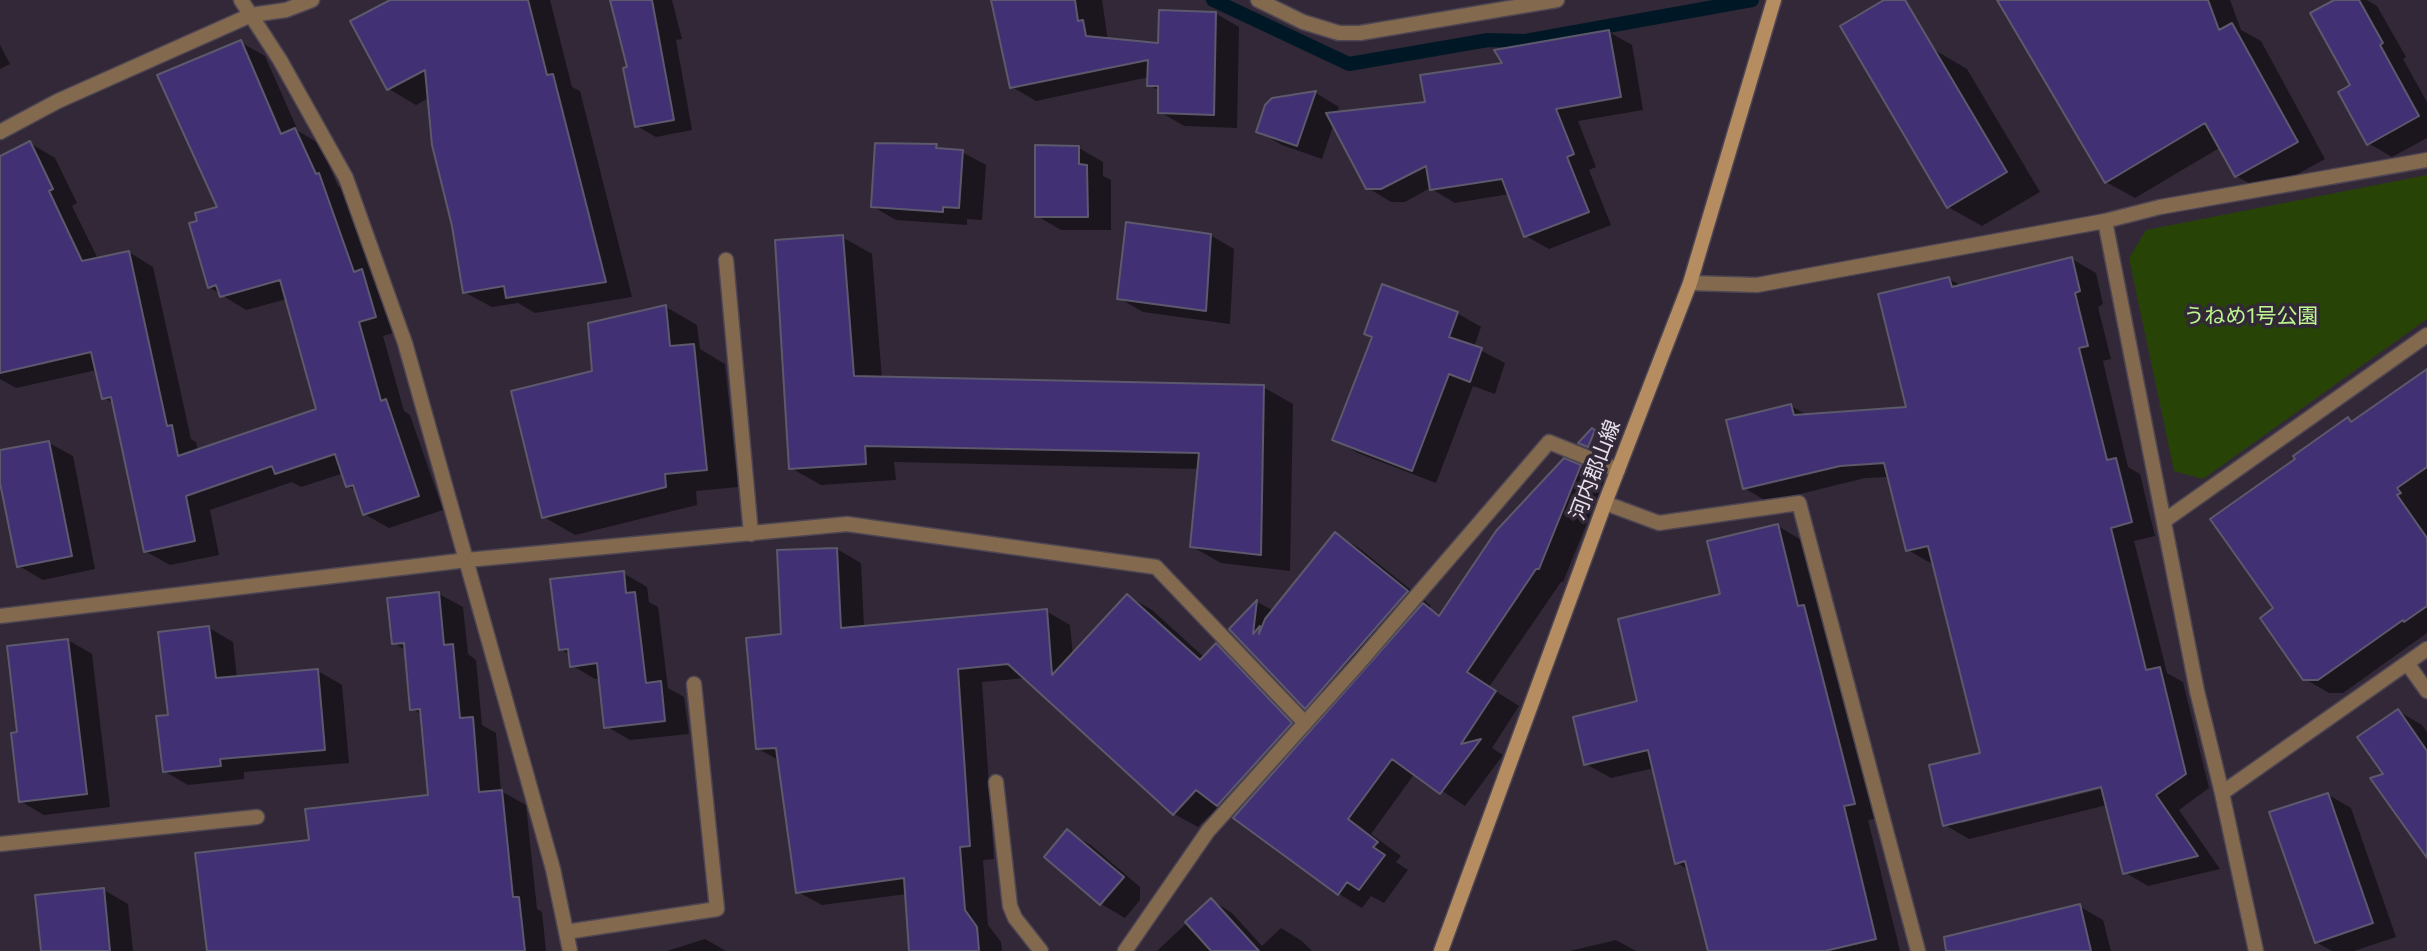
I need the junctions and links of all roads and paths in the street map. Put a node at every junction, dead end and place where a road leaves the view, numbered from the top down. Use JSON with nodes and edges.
{"nodes":[{"id":1,"x":241,"y":0,"type":"edge"},
{"id":2,"x":312,"y":0,"type":"edge"},
{"id":3,"x":1258,"y":0,"type":"edge"},
{"id":4,"x":1557,"y":0,"type":"edge"},
{"id":5,"x":1774,"y":0,"type":"edge"},
{"id":6,"x":251,"y":15,"type":"junction"},
{"id":7,"x":0,"y":132,"type":"edge"},
{"id":8,"x":2427,"y":160,"type":"edge"},
{"id":9,"x":2105,"y":221,"type":"junction"},
{"id":10,"x":726,"y":260,"type":"dead end"},
{"id":11,"x":1690,"y":283,"type":"junction"},
{"id":12,"x":2427,"y":335,"type":"edge"},
{"id":13,"x":1618,"y":470,"type":"junction"},
{"id":14,"x":1605,"y":503,"type":"junction"},
{"id":15,"x":2164,"y":522,"type":"junction"},
{"id":16,"x":751,"y":534,"type":"junction"},
{"id":17,"x":467,"y":561,"type":"junction"},
{"id":18,"x":0,"y":616,"type":"edge"},
{"id":19,"x":2427,"y":649,"type":"edge"},
{"id":20,"x":2407,"y":663,"type":"junction"},
{"id":21,"x":694,"y":684,"type":"dead end"},
{"id":22,"x":2427,"y":691,"type":"edge"},
{"id":23,"x":1305,"y":723,"type":"junction"},
{"id":24,"x":996,"y":782,"type":"dead end"},
{"id":25,"x":2222,"y":793,"type":"junction"},
{"id":26,"x":257,"y":817,"type":"dead end"},
{"id":27,"x":0,"y":844,"type":"edge"},
{"id":28,"x":566,"y":932,"type":"junction"},
{"id":29,"x":570,"y":951,"type":"edge"},
{"id":30,"x":1041,"y":951,"type":"edge"},
{"id":31,"x":1125,"y":951,"type":"edge"},
{"id":32,"x":1441,"y":951,"type":"edge"},
{"id":33,"x":1919,"y":951,"type":"edge"},
{"id":34,"x":2256,"y":951,"type":"edge"}],
"edges":[{"from":1,"to":6,"type":"street"},
{"from":2,"to":6,"type":"street"},
{"from":3,"to":4,"type":"street"},
{"from":5,"to":11,"type":"main road","name":"河内郡山線"},
{"from":6,"to":7,"type":"street"},
{"from":6,"to":17,"type":"street"},
{"from":8,"to":9,"type":"street"},
{"from":9,"to":11,"type":"street"},
{"from":9,"to":15,"type":"street"},
{"from":10,"to":16,"type":"street"},
{"from":11,"to":13,"type":"main road","name":"河内郡山線"},
{"from":12,"to":15,"type":"street"},
{"from":13,"to":14,"type":"main road","name":"河内郡山線"},
{"from":13,"to":23,"type":"street"},
{"from":14,"to":32,"type":"main road","name":"河内郡山線"},
{"from":14,"to":33,"type":"street"},
{"from":15,"to":25,"type":"street"},
{"from":16,"to":17,"type":"street"},
{"from":16,"to":23,"type":"street"},
{"from":17,"to":18,"type":"street"},
{"from":17,"to":28,"type":"street"},
{"from":19,"to":20,"type":"street"},
{"from":20,"to":22,"type":"street"},
{"from":20,"to":25,"type":"street"},
{"from":21,"to":28,"type":"street"},
{"from":23,"to":31,"type":"street"},
{"from":24,"to":30,"type":"street"},
{"from":25,"to":34,"type":"street"},
{"from":26,"to":27,"type":"street"},
{"from":28,"to":29,"type":"street"}]}
